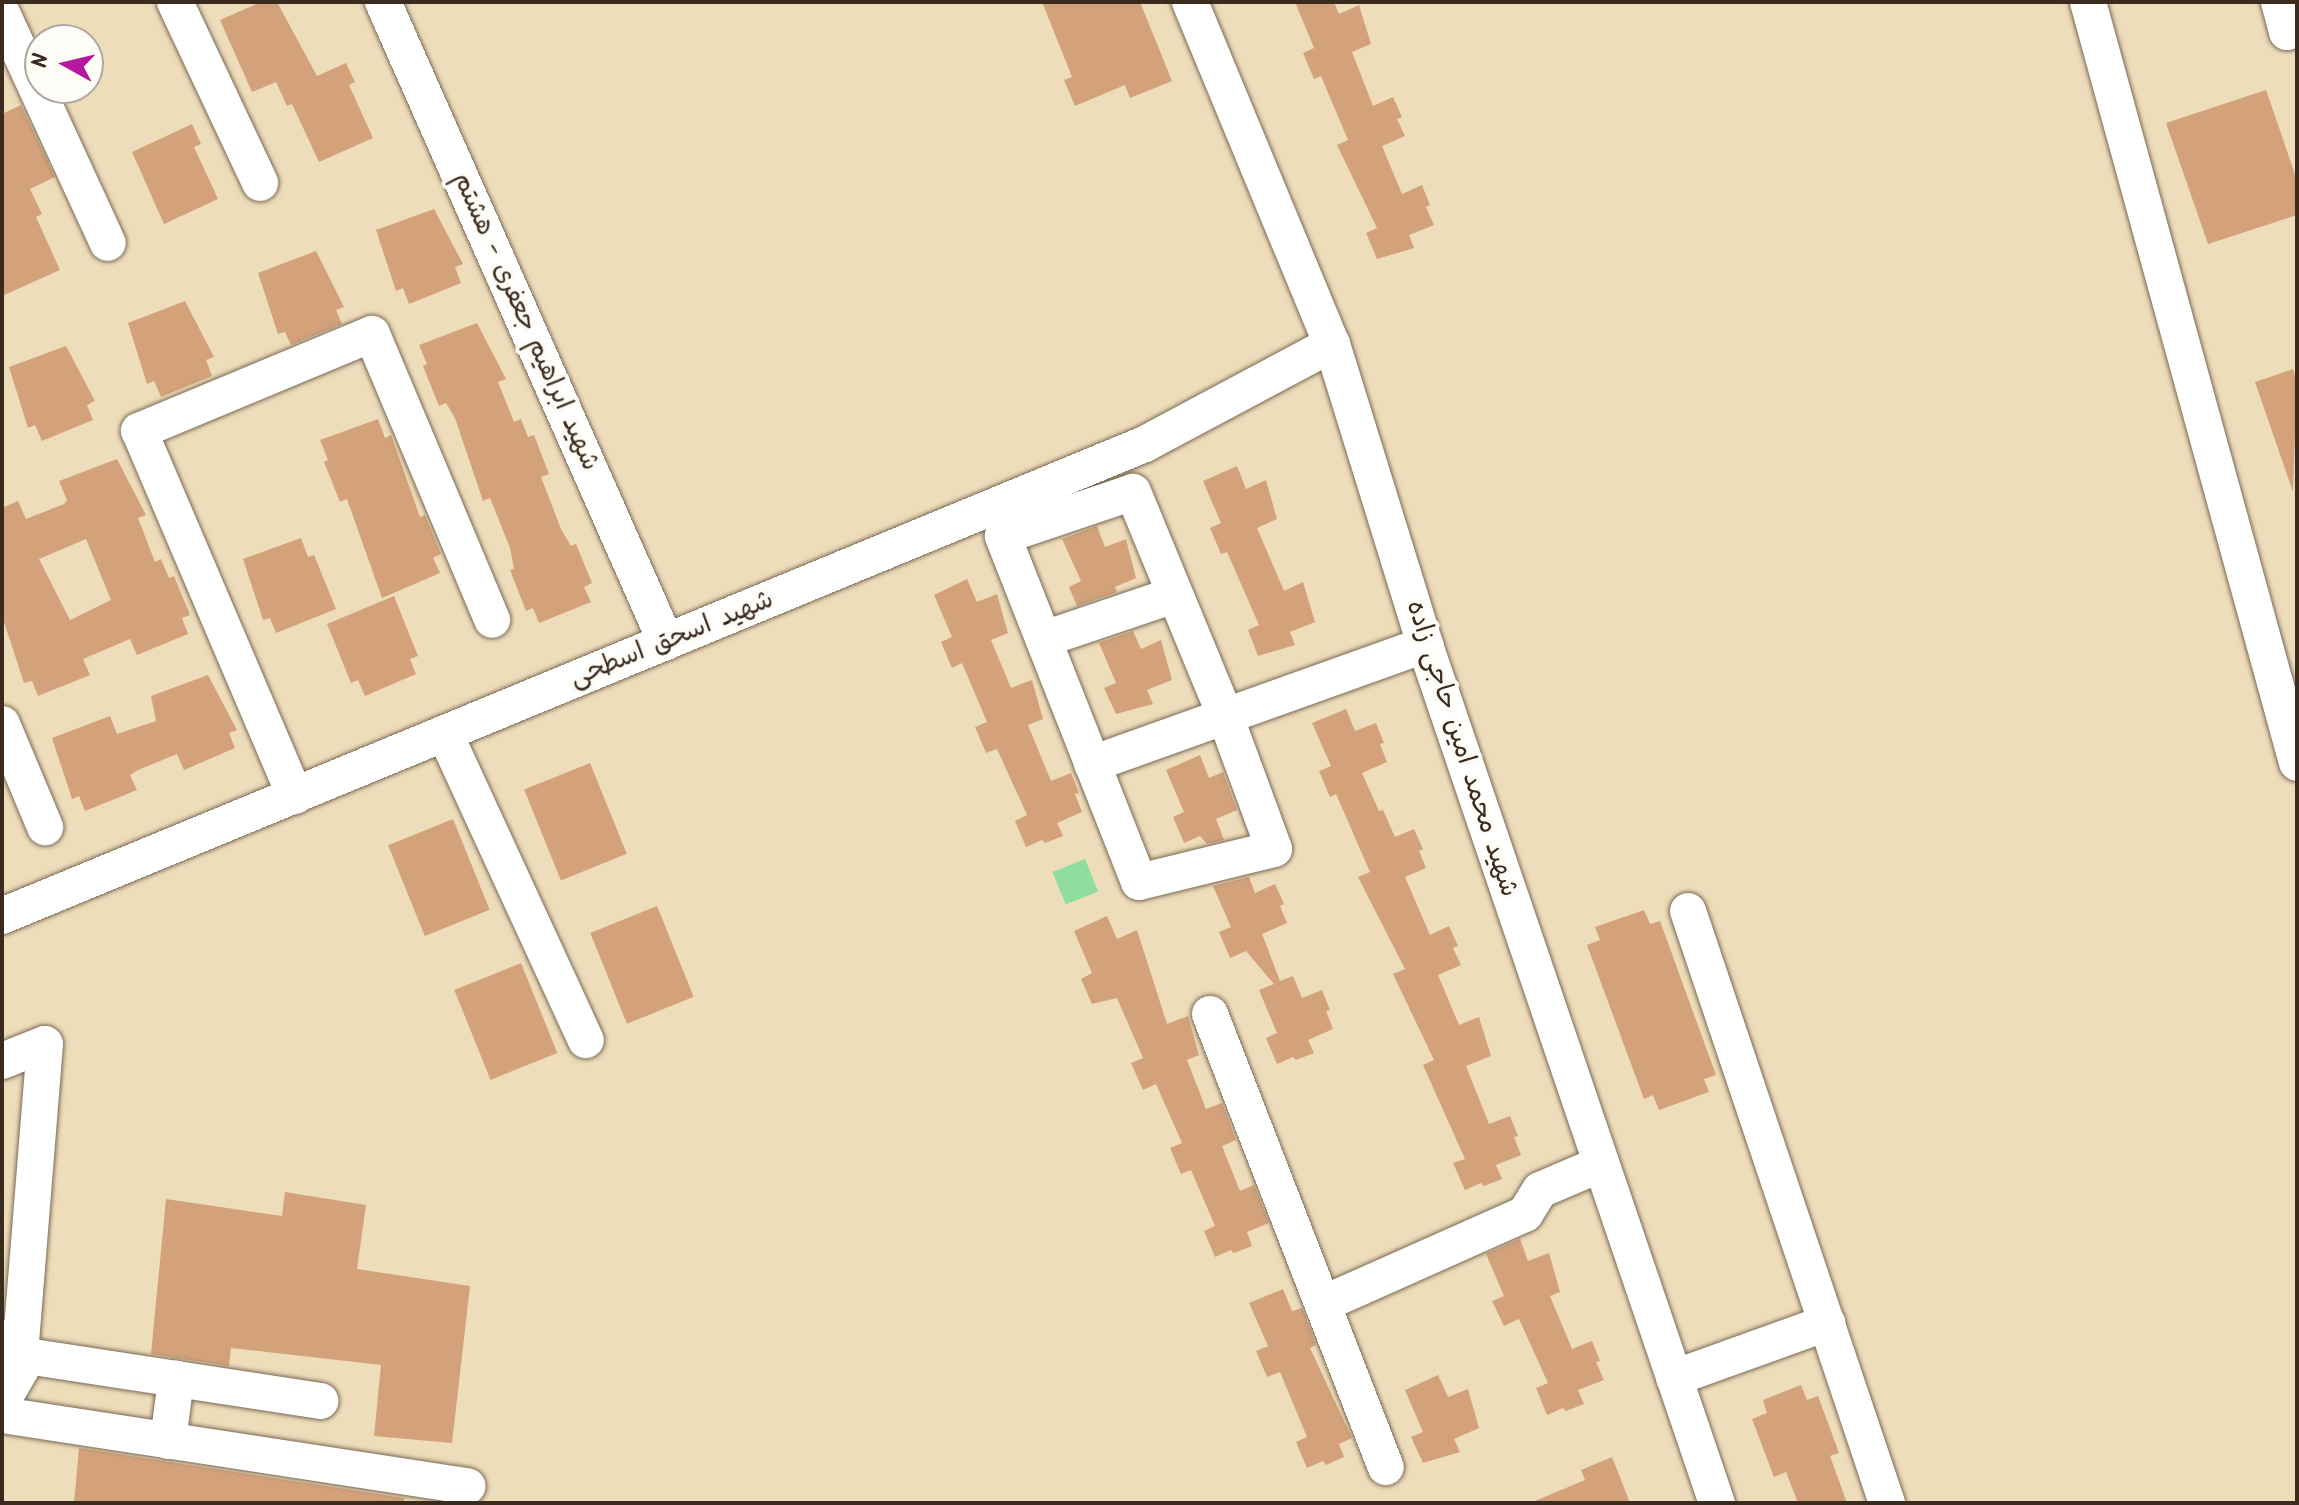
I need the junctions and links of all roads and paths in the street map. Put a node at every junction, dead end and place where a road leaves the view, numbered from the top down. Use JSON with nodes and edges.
{"nodes":[{"id":1,"x":175,"y":2,"type":"edge"},
{"id":2,"x":383,"y":2,"type":"edge"},
{"id":3,"x":1190,"y":2,"type":"edge"},
{"id":4,"x":2088,"y":2,"type":"edge"},
{"id":5,"x":2279,"y":2,"type":"edge"},
{"id":6,"x":2,"y":13,"type":"edge"},
{"id":7,"x":2297,"y":29,"type":"edge"},
{"id":8,"x":260,"y":183,"type":"dead end"},
{"id":9,"x":108,"y":243,"type":"dead end"},
{"id":10,"x":1332,"y":344,"type":"junction"},
{"id":11,"x":1174,"y":595,"type":"junction"},
{"id":12,"x":492,"y":620,"type":"dead end"},
{"id":13,"x":1044,"y":639,"type":"junction"},
{"id":14,"x":666,"y":642,"type":"junction"},
{"id":15,"x":1425,"y":645,"type":"junction"},
{"id":16,"x":2288,"y":687,"type":"edge"},
{"id":17,"x":1224,"y":713,"type":"junction"},
{"id":18,"x":2,"y":724,"type":"edge"},
{"id":19,"x":445,"y":734,"type":"junction"},
{"id":20,"x":2297,"y":763,"type":"edge"},
{"id":21,"x":1092,"y":764,"type":"junction"},
{"id":22,"x":295,"y":796,"type":"junction"},
{"id":23,"x":45,"y":827,"type":"dead end"},
{"id":24,"x":1688,"y":911,"type":"dead end"},
{"id":25,"x":2,"y":916,"type":"edge"},
{"id":26,"x":1210,"y":1014,"type":"dead end"},
{"id":27,"x":586,"y":1040,"type":"dead end"},
{"id":28,"x":2,"y":1061,"type":"edge"},
{"id":29,"x":1601,"y":1164,"type":"junction"},
{"id":30,"x":1325,"y":1303,"type":"junction"},
{"id":31,"x":1827,"y":1323,"type":"junction"},
{"id":32,"x":11,"y":1341,"type":"edge"},
{"id":33,"x":1674,"y":1378,"type":"junction"},
{"id":34,"x":176,"y":1379,"type":"junction"},
{"id":35,"x":321,"y":1401,"type":"dead end"},
{"id":36,"x":2,"y":1402,"type":"edge"},
{"id":37,"x":2,"y":1415,"type":"edge"},
{"id":38,"x":168,"y":1441,"type":"junction"},
{"id":39,"x":1386,"y":1467,"type":"dead end"},
{"id":40,"x":468,"y":1486,"type":"dead end"},
{"id":41,"x":1717,"y":1503,"type":"edge"},
{"id":42,"x":1887,"y":1503,"type":"edge"}],
"edges":[{"from":1,"to":8,"type":"street"},
{"from":2,"to":14,"type":"street","name":"شهید ابراهیم جعفری - هشتم"},
{"from":3,"to":10,"type":"street","name":"شهید محمد امین حاجی زاده"},
{"from":4,"to":16,"type":"street"},
{"from":5,"to":7,"type":"street"},
{"from":6,"to":9,"type":"street"},
{"from":10,"to":14,"type":"street","name":"شهید اسحق اسطحی"},
{"from":10,"to":15,"type":"street","name":"شهید محمد امین حاجی زاده"},
{"from":11,"to":13,"type":"street"},
{"from":11,"to":13,"type":"street"},
{"from":11,"to":17,"type":"street"},
{"from":12,"to":22,"type":"street"},
{"from":13,"to":21,"type":"street"},
{"from":14,"to":19,"type":"street","name":"شهید اسحق اسطحی"},
{"from":15,"to":17,"type":"street"},
{"from":15,"to":29,"type":"street","name":"شهید محمد امین حاجی زاده"},
{"from":16,"to":20,"type":"street"},
{"from":17,"to":21,"type":"street"},
{"from":17,"to":21,"type":"street"},
{"from":18,"to":23,"type":"street"},
{"from":19,"to":22,"type":"street","name":"شهید اسحق اسطحی"},
{"from":19,"to":27,"type":"street"},
{"from":22,"to":25,"type":"street","name":"شهید اسحق اسطحی"},
{"from":24,"to":31,"type":"street"},
{"from":26,"to":30,"type":"street"},
{"from":28,"to":32,"type":"street"},
{"from":29,"to":30,"type":"street"},
{"from":29,"to":33,"type":"street","name":"شهید محمد امین حاجی زاده"},
{"from":30,"to":39,"type":"street"},
{"from":31,"to":33,"type":"street"},
{"from":31,"to":42,"type":"street"},
{"from":32,"to":34,"type":"street"},
{"from":32,"to":36,"type":"street"},
{"from":33,"to":41,"type":"street","name":"شهید محمد امین حاجی زاده"},
{"from":34,"to":35,"type":"street"},
{"from":34,"to":38,"type":"street"},
{"from":37,"to":38,"type":"street"},
{"from":38,"to":40,"type":"street"}]}
